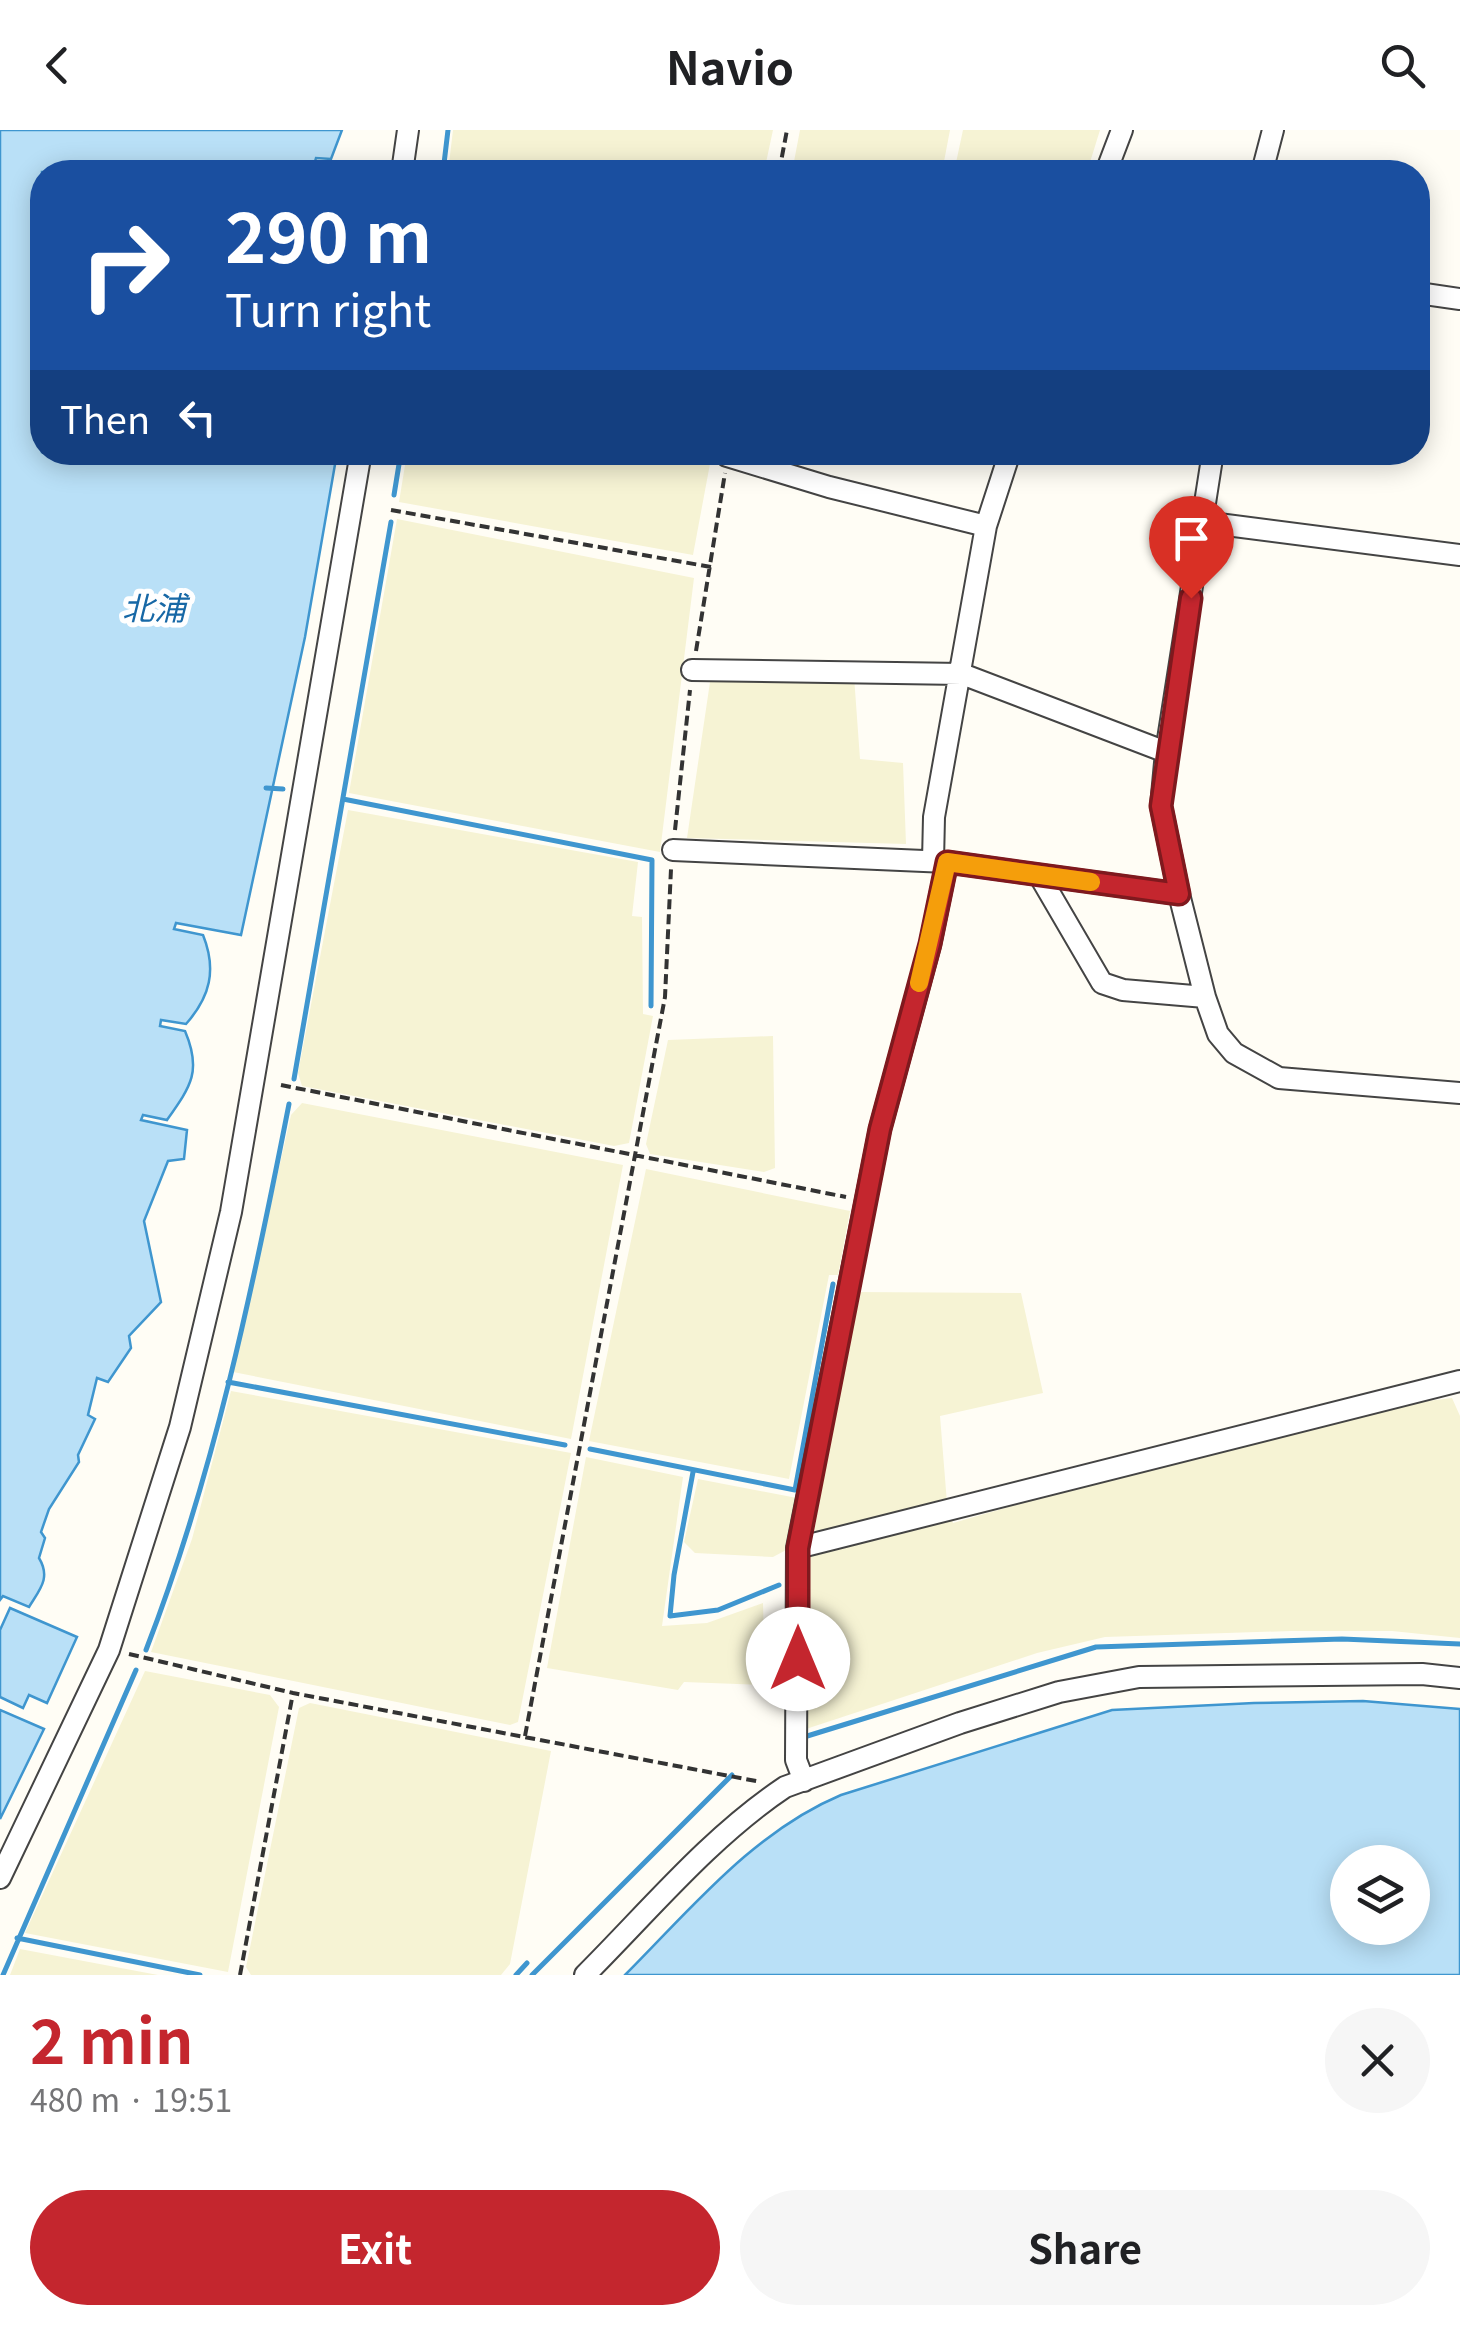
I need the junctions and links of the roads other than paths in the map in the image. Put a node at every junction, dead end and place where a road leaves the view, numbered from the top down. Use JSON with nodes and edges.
{"nodes":[{"id":1,"x":408,"y":130,"type":"edge"},
{"id":2,"x":1122,"y":130,"type":"edge"},
{"id":3,"x":1273,"y":130,"type":"edge"},
{"id":4,"x":404,"y":160,"type":"edge"},
{"id":5,"x":1111,"y":160,"type":"edge"},
{"id":6,"x":1265,"y":160,"type":"edge"},
{"id":7,"x":1430,"y":295,"type":"edge"},
{"id":8,"x":1460,"y":299,"type":"edge"},
{"id":9,"x":360,"y":465,"type":"edge"},
{"id":10,"x":757,"y":465,"type":"edge"},
{"id":11,"x":1006,"y":465,"type":"edge"},
{"id":12,"x":1210,"y":465,"type":"edge"},
{"id":13,"x":1203,"y":522,"type":"junction"},
{"id":14,"x":986,"y":526,"type":"junction"},
{"id":15,"x":1460,"y":555,"type":"edge"},
{"id":16,"x":692,"y":670,"type":"road end"},
{"id":17,"x":962,"y":674,"type":"junction"},
{"id":18,"x":1166,"y":752,"type":"junction"},
{"id":19,"x":672,"y":850,"type":"road end"},
{"id":20,"x":940,"y":862,"type":"junction"},
{"id":21,"x":1039,"y":875,"type":"junction"},
{"id":22,"x":1179,"y":894,"type":"junction"},
{"id":23,"x":1205,"y":997,"type":"junction"},
{"id":24,"x":1460,"y":1093,"type":"edge"},
{"id":25,"x":1460,"y":1381,"type":"edge"},
{"id":26,"x":798,"y":1548,"type":"junction"},
{"id":27,"x":1460,"y":1678,"type":"edge"},
{"id":28,"x":795,"y":1784,"type":"junction"},
{"id":29,"x":0,"y":1878,"type":"edge"},
{"id":30,"x":586,"y":1975,"type":"edge"}],
"edges":[{"from":1,"to":4,"type":"street"},
{"from":2,"to":5,"type":"street"},
{"from":3,"to":6,"type":"street"},
{"from":7,"to":8,"type":"street"},
{"from":9,"to":29,"type":"street"},
{"from":10,"to":14,"type":"street"},
{"from":11,"to":14,"type":"street"},
{"from":12,"to":13,"type":"street"},
{"from":13,"to":15,"type":"street"},
{"from":13,"to":18,"type":"street"},
{"from":14,"to":17,"type":"street"},
{"from":16,"to":17,"type":"street"},
{"from":17,"to":18,"type":"street"},
{"from":17,"to":20,"type":"street"},
{"from":18,"to":22,"type":"street"},
{"from":19,"to":20,"type":"street"},
{"from":20,"to":21,"type":"street"},
{"from":20,"to":26,"type":"street"},
{"from":21,"to":22,"type":"street"},
{"from":21,"to":23,"type":"street"},
{"from":22,"to":23,"type":"street"},
{"from":23,"to":24,"type":"street"},
{"from":25,"to":26,"type":"street"},
{"from":26,"to":28,"type":"street"},
{"from":27,"to":28,"type":"street"},
{"from":28,"to":30,"type":"street"}]}
